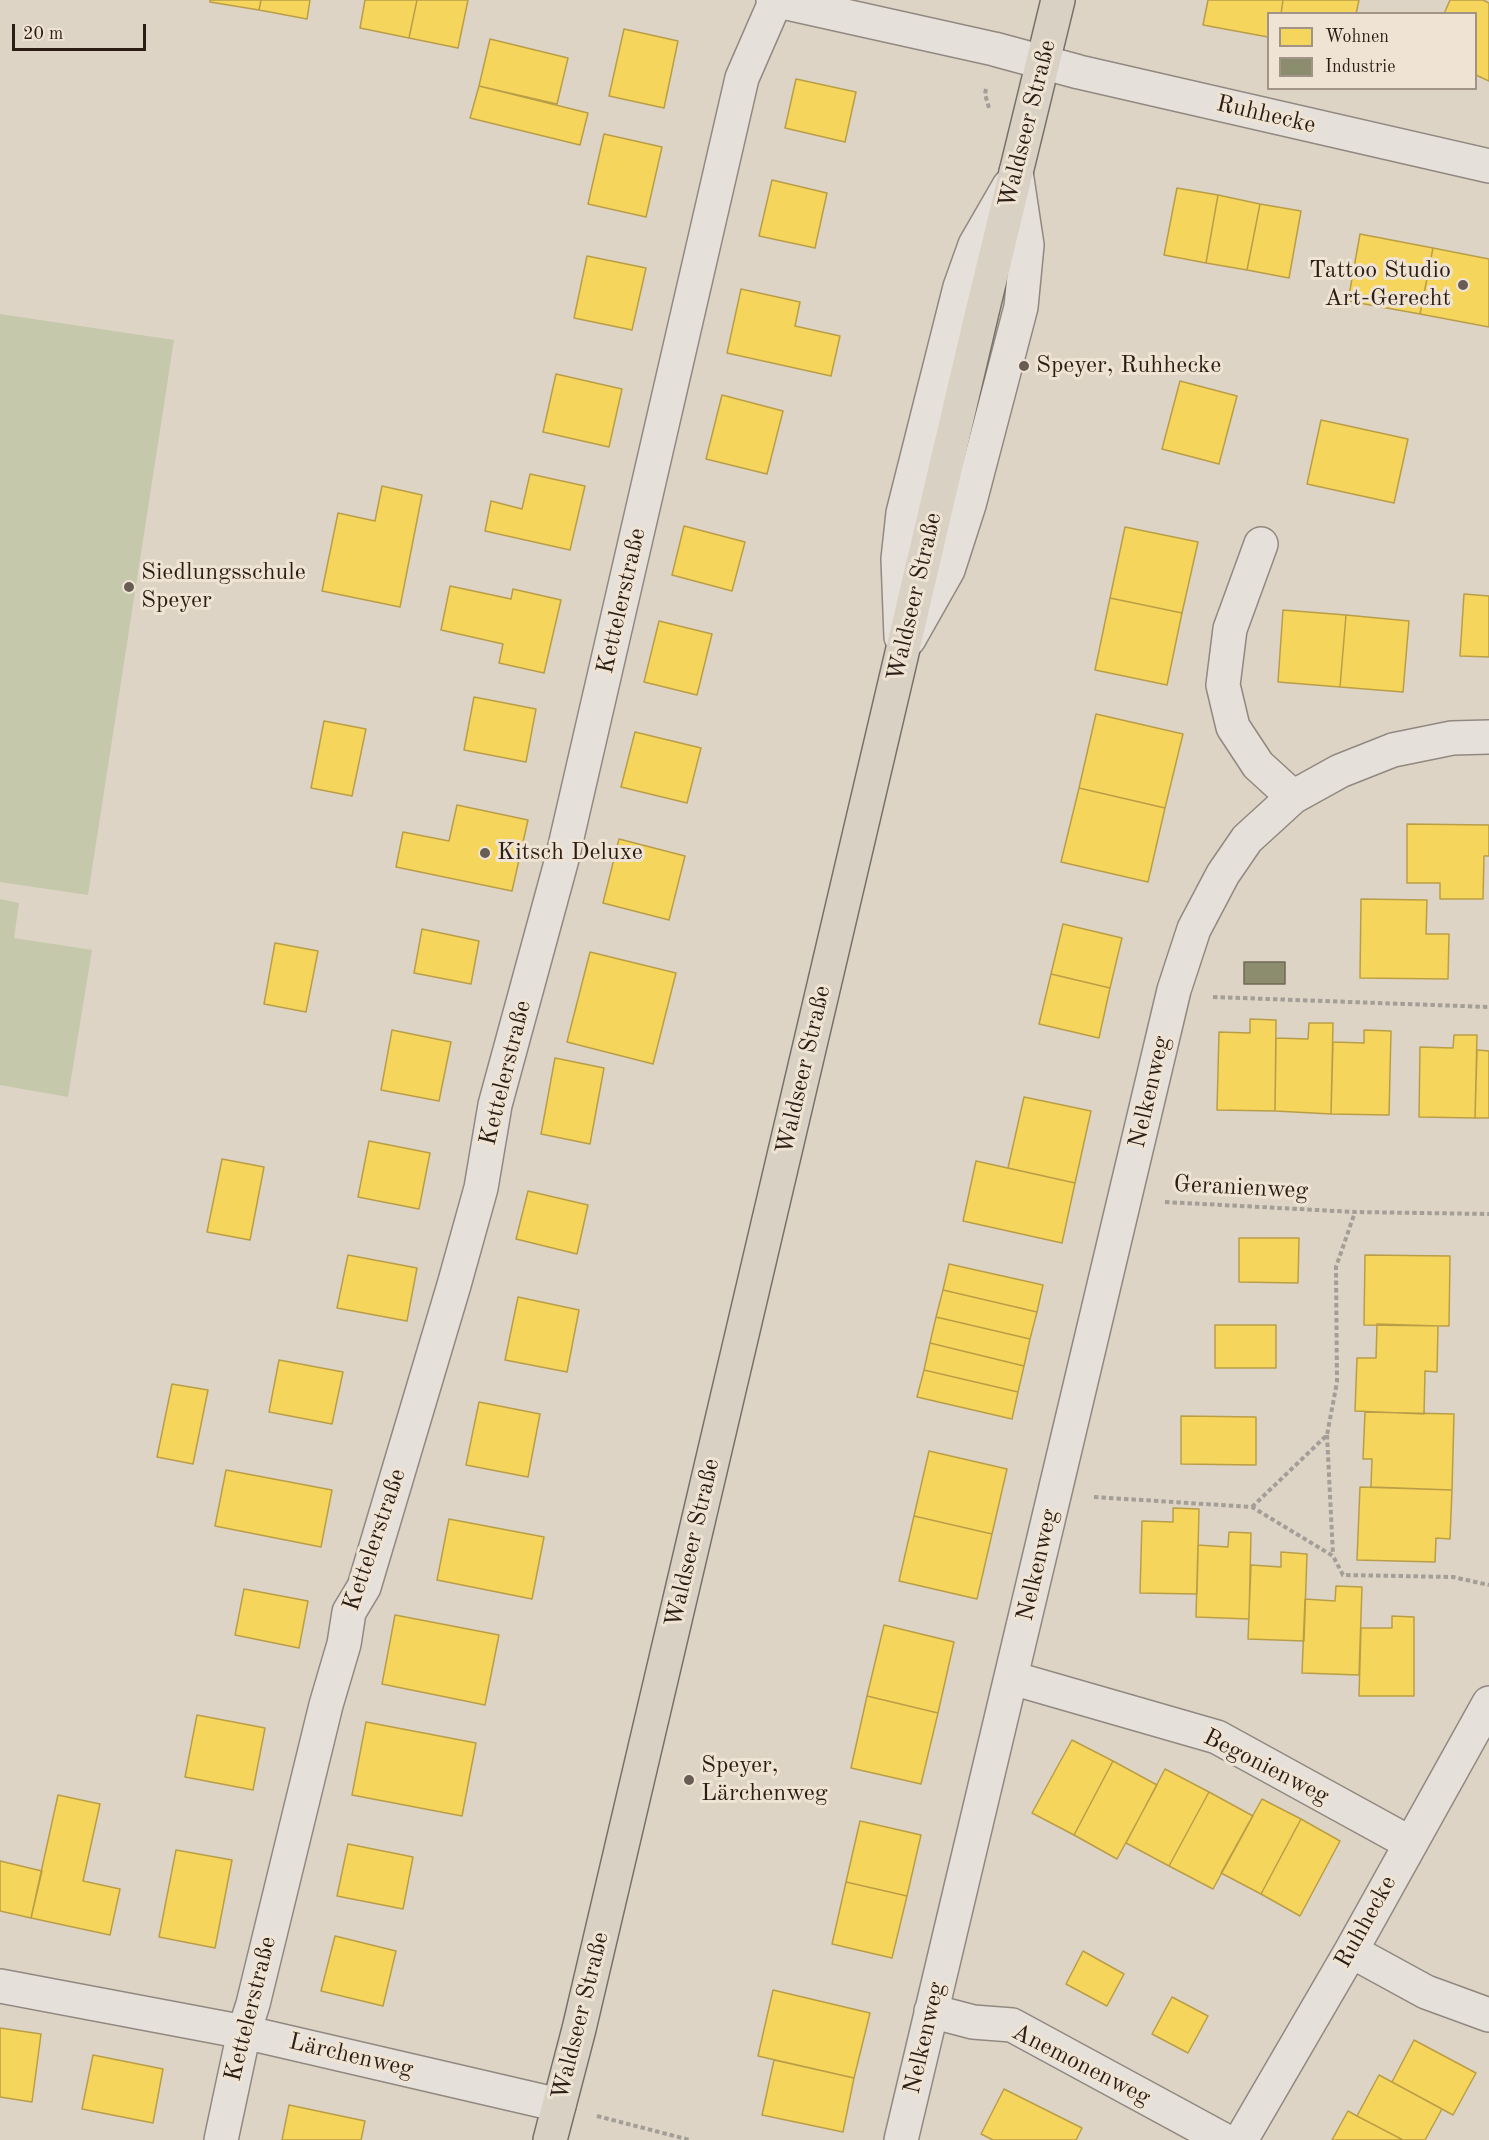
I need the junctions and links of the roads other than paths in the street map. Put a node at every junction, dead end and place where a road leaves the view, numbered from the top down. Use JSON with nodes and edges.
{"nodes":[{"id":1,"x":775,"y":0,"type":"edge"},
{"id":2,"x":1058,"y":0,"type":"edge"},
{"id":3,"x":1042,"y":62,"type":"junction"},
{"id":4,"x":1489,"y":166,"type":"edge"},
{"id":5,"x":1261,"y":544,"type":"dead end"},
{"id":6,"x":1489,"y":737,"type":"edge"},
{"id":7,"x":1293,"y":797,"type":"junction"},
{"id":8,"x":1012,"y":1678,"type":"junction"},
{"id":9,"x":1489,"y":1703,"type":"edge"},
{"id":10,"x":1410,"y":1843,"type":"junction"},
{"id":11,"x":1351,"y":1951,"type":"junction"},
{"id":12,"x":0,"y":1986,"type":"edge"},
{"id":13,"x":931,"y":2011,"type":"junction"},
{"id":14,"x":1489,"y":2015,"type":"edge"},
{"id":15,"x":244,"y":2032,"type":"junction"},
{"id":16,"x":559,"y":2105,"type":"junction"},
{"id":17,"x":221,"y":2140,"type":"edge"},
{"id":18,"x":550,"y":2140,"type":"edge"},
{"id":19,"x":901,"y":2140,"type":"edge"},
{"id":20,"x":1224,"y":2140,"type":"edge"},
{"id":21,"x":1240,"y":2140,"type":"edge"}],
"edges":[{"from":1,"to":3,"type":"street","name":"Ruhhecke"},
{"from":1,"to":15,"type":"street","name":"Kettelerstraße"},
{"from":2,"to":3,"type":"main road","name":"Waldseer Straße"},
{"from":3,"to":4,"type":"street","name":"Ruhhecke"},
{"from":3,"to":16,"type":"main road","name":"Waldseer Straße"},
{"from":5,"to":7,"type":"street"},
{"from":6,"to":7,"type":"street","name":"Nelkenweg"},
{"from":7,"to":8,"type":"street","name":"Nelkenweg"},
{"from":8,"to":10,"type":"street","name":"Begonienweg"},
{"from":8,"to":13,"type":"street","name":"Nelkenweg"},
{"from":9,"to":10,"type":"street","name":"Ruhhecke"},
{"from":10,"to":11,"type":"street","name":"Ruhhecke"},
{"from":11,"to":14,"type":"street"},
{"from":11,"to":21,"type":"street","name":"Ruhhecke"},
{"from":12,"to":15,"type":"street","name":"Lärchenweg"},
{"from":13,"to":19,"type":"street","name":"Nelkenweg"},
{"from":13,"to":20,"type":"street","name":"Anemonenweg"},
{"from":15,"to":16,"type":"street","name":"Lärchenweg"},
{"from":15,"to":17,"type":"street","name":"Kettelerstraße"},
{"from":16,"to":18,"type":"main road","name":"Waldseer Straße"}]}
